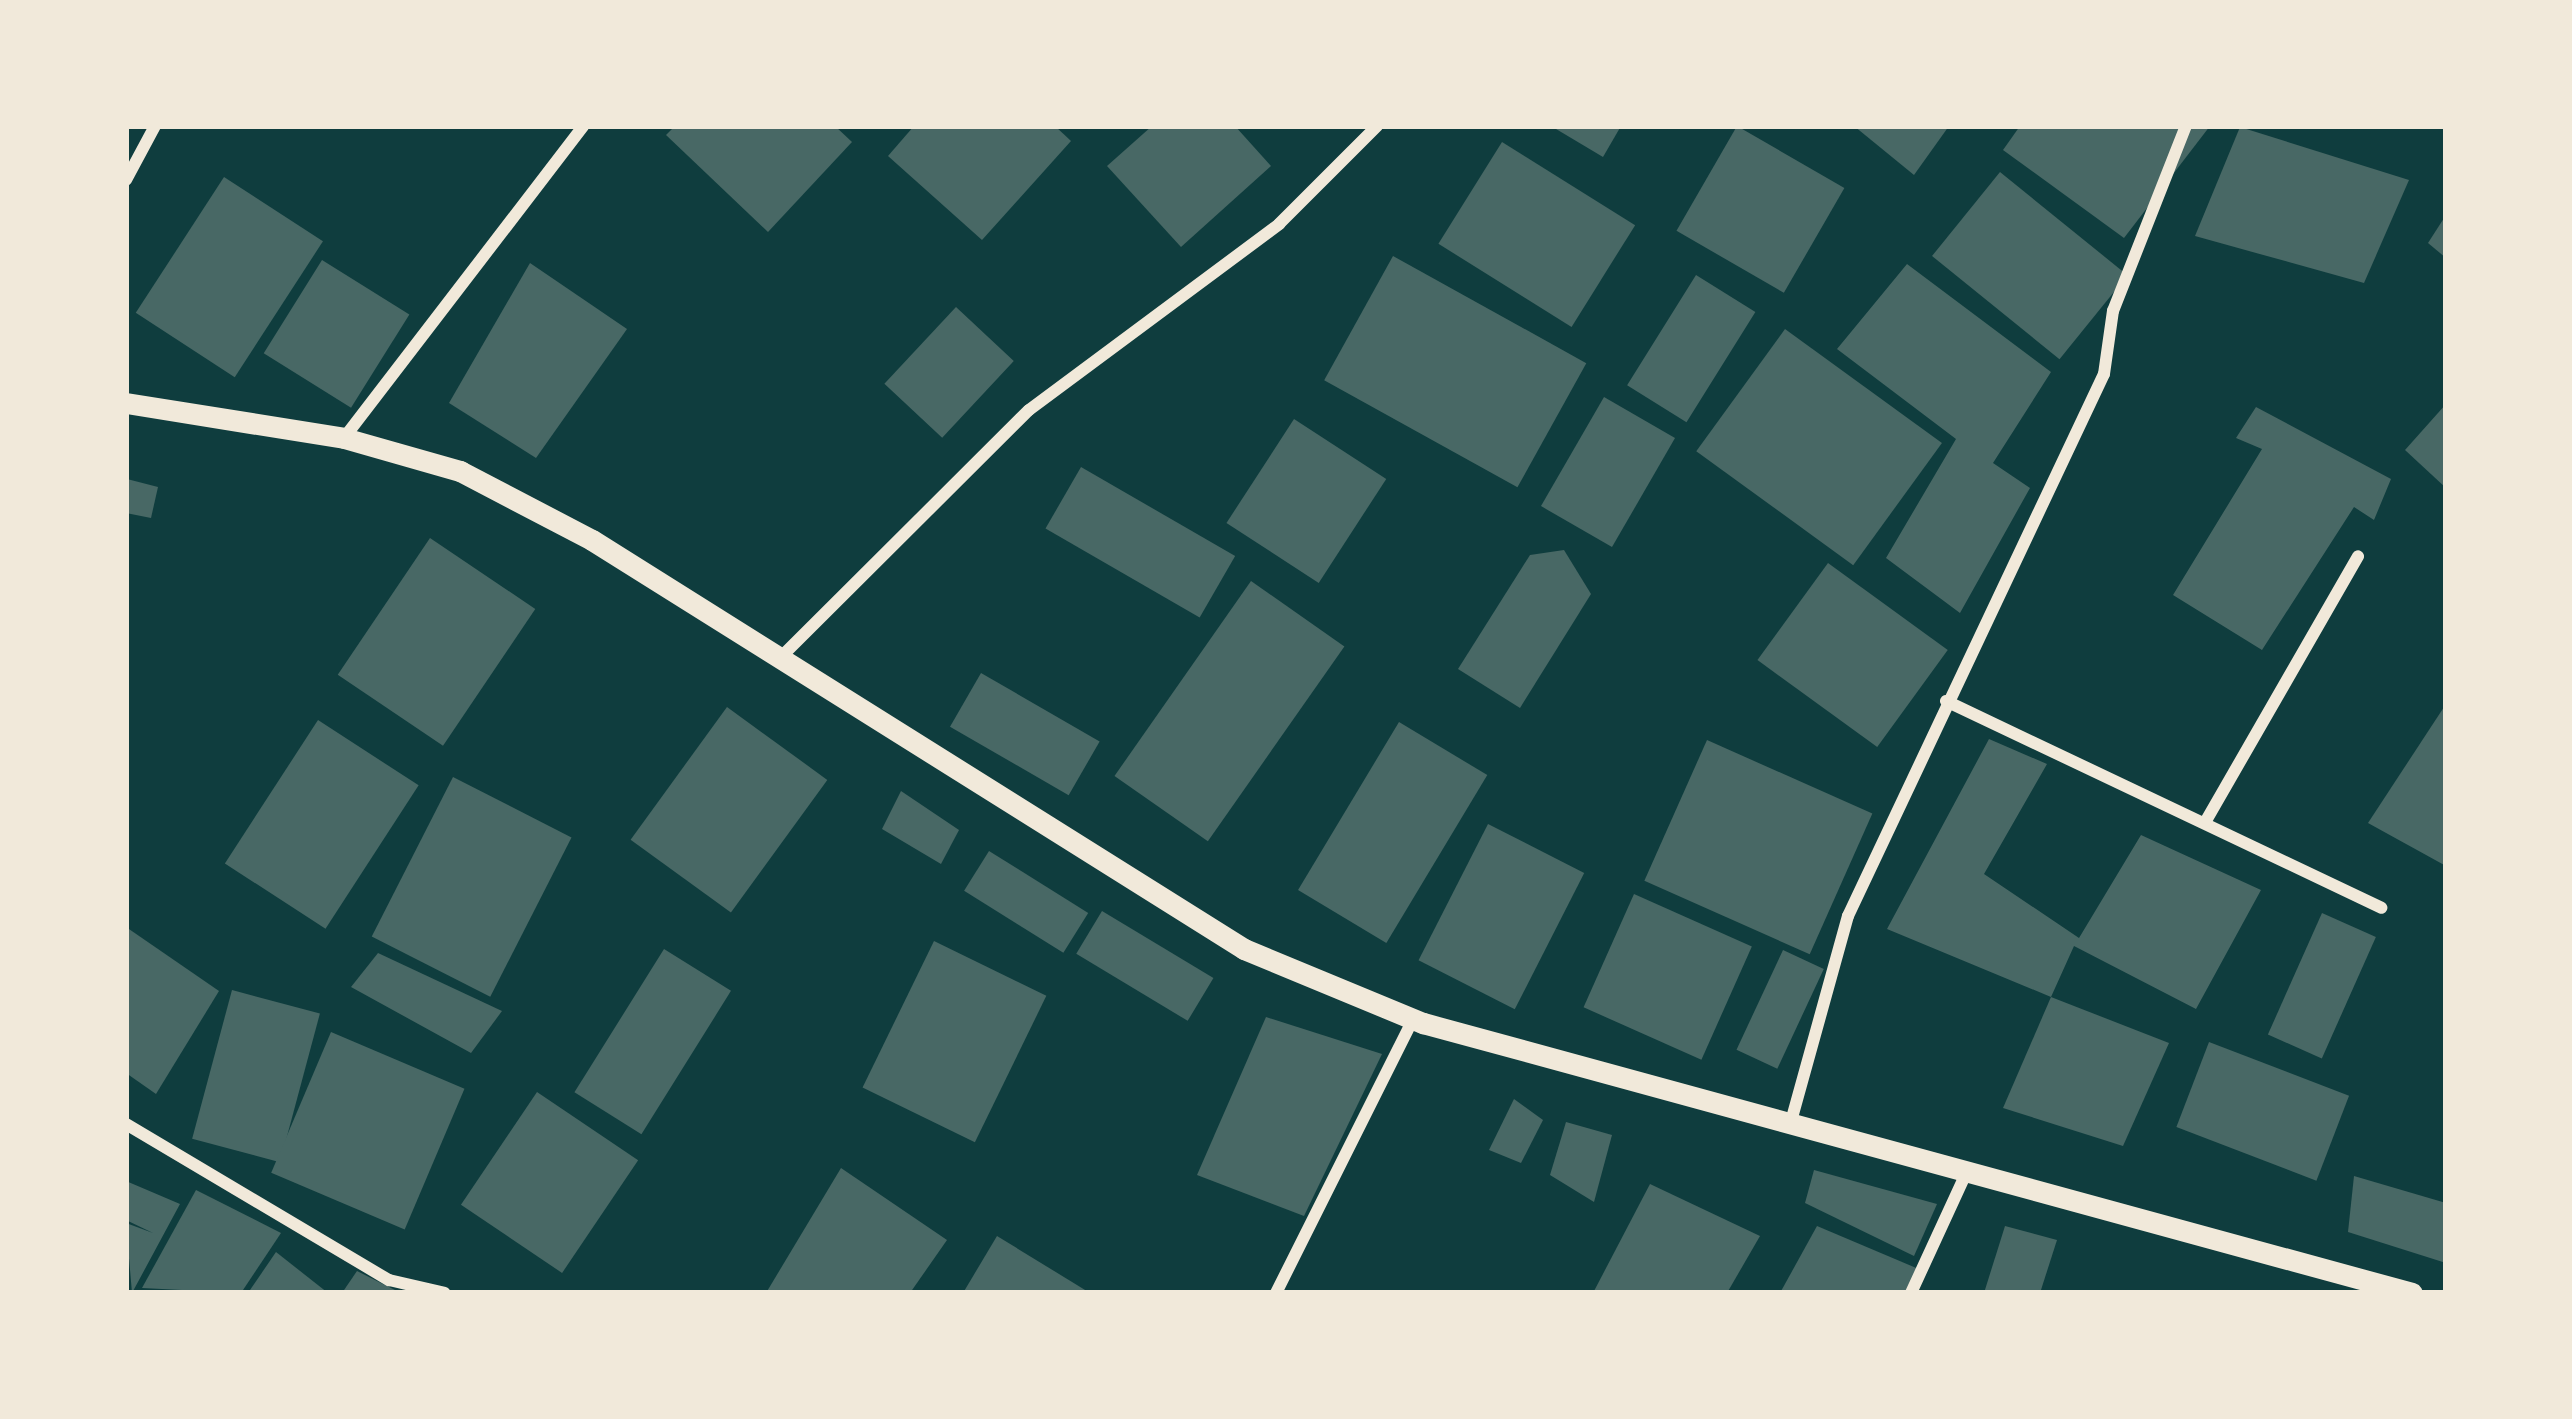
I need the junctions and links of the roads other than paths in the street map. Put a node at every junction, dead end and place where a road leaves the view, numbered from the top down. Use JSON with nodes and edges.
{"nodes":[{"id":1,"x":155,"y":126,"type":"edge"},
{"id":2,"x":583,"y":126,"type":"edge"},
{"id":3,"x":1377,"y":126,"type":"edge"},
{"id":4,"x":2186,"y":126,"type":"edge"},
{"id":5,"x":126,"y":180,"type":"edge"},
{"id":6,"x":126,"y":404,"type":"edge"},
{"id":7,"x":344,"y":438,"type":"junction"},
{"id":8,"x":2358,"y":556,"type":"dead end"},
{"id":9,"x":780,"y":658,"type":"junction"},
{"id":10,"x":1946,"y":700,"type":"junction"},
{"id":11,"x":2207,"y":820,"type":"junction"},
{"id":12,"x":2381,"y":908,"type":"dead end"},
{"id":13,"x":1414,"y":1019,"type":"junction"},
{"id":14,"x":126,"y":1124,"type":"edge"},
{"id":15,"x":1790,"y":1125,"type":"junction"},
{"id":16,"x":1970,"y":1165,"type":"junction"},
{"id":17,"x":446,"y":1293,"type":"edge"},
{"id":18,"x":1276,"y":1293,"type":"edge"},
{"id":19,"x":1911,"y":1293,"type":"edge"},
{"id":20,"x":2412,"y":1293,"type":"edge"}],
"edges":[{"from":1,"to":5,"type":"street"},
{"from":2,"to":7,"type":"street"},
{"from":3,"to":9,"type":"street"},
{"from":4,"to":10,"type":"street"},
{"from":6,"to":7,"type":"street"},
{"from":7,"to":9,"type":"street"},
{"from":8,"to":11,"type":"street"},
{"from":9,"to":13,"type":"street"},
{"from":10,"to":11,"type":"street"},
{"from":10,"to":15,"type":"street"},
{"from":11,"to":12,"type":"street"},
{"from":13,"to":15,"type":"street"},
{"from":13,"to":18,"type":"street"},
{"from":14,"to":17,"type":"street"},
{"from":15,"to":16,"type":"street"},
{"from":16,"to":19,"type":"street"},
{"from":16,"to":20,"type":"street"}]}
